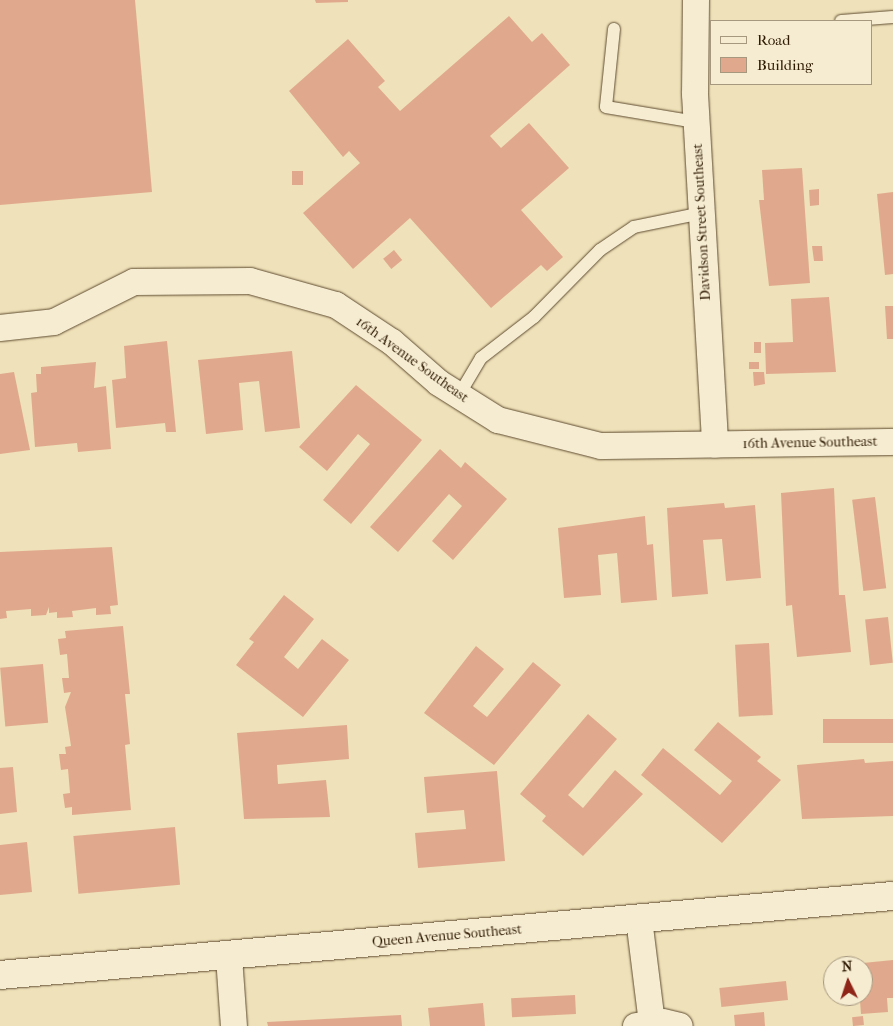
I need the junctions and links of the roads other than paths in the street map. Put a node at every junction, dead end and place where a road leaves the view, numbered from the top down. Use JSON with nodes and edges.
{"nodes":[{"id":1,"x":696,"y":0,"type":"edge"},
{"id":2,"x":893,"y":17,"type":"edge"},
{"id":3,"x":854,"y":20,"type":"edge"},
{"id":4,"x":614,"y":29,"type":"dead end"},
{"id":5,"x":704,"y":30,"type":"edge"},
{"id":6,"x":696,"y":122,"type":"junction"},
{"id":7,"x":702,"y":213,"type":"junction"},
{"id":8,"x":0,"y":328,"type":"edge"},
{"id":9,"x":458,"y":395,"type":"junction"},
{"id":10,"x":893,"y":442,"type":"edge"},
{"id":11,"x":715,"y":444,"type":"junction"},
{"id":12,"x":893,"y":896,"type":"edge"},
{"id":13,"x":639,"y":919,"type":"junction"},
{"id":14,"x":229,"y":957,"type":"junction"},
{"id":15,"x":0,"y":975,"type":"edge"},
{"id":16,"x":644,"y":1024,"type":"edge"},
{"id":17,"x":234,"y":1026,"type":"edge"},
{"id":18,"x":680,"y":1026,"type":"edge"}],
"edges":[{"from":1,"to":5,"type":"street","name":"Davidson Street Southeast"},
{"from":2,"to":3,"type":"lane"},
{"from":4,"to":6,"type":"lane"},
{"from":5,"to":6,"type":"street","name":"Davidson Street Southeast"},
{"from":6,"to":7,"type":"street","name":"Davidson Street Southeast"},
{"from":7,"to":9,"type":"lane"},
{"from":7,"to":11,"type":"street","name":"Davidson Street Southeast"},
{"from":8,"to":9,"type":"street","name":"16th Avenue Southeast"},
{"from":9,"to":11,"type":"street","name":"16th Avenue Southeast"},
{"from":10,"to":11,"type":"street","name":"16th Avenue Southeast"},
{"from":12,"to":13,"type":"main road","name":"Queen Avenue Southeast"},
{"from":13,"to":14,"type":"main road","name":"Queen Avenue Southeast"},
{"from":13,"to":16,"type":"street"},
{"from":14,"to":15,"type":"main road","name":"Queen Avenue Southeast"},
{"from":14,"to":17,"type":"street"},
{"from":16,"to":18,"type":"street"}]}
